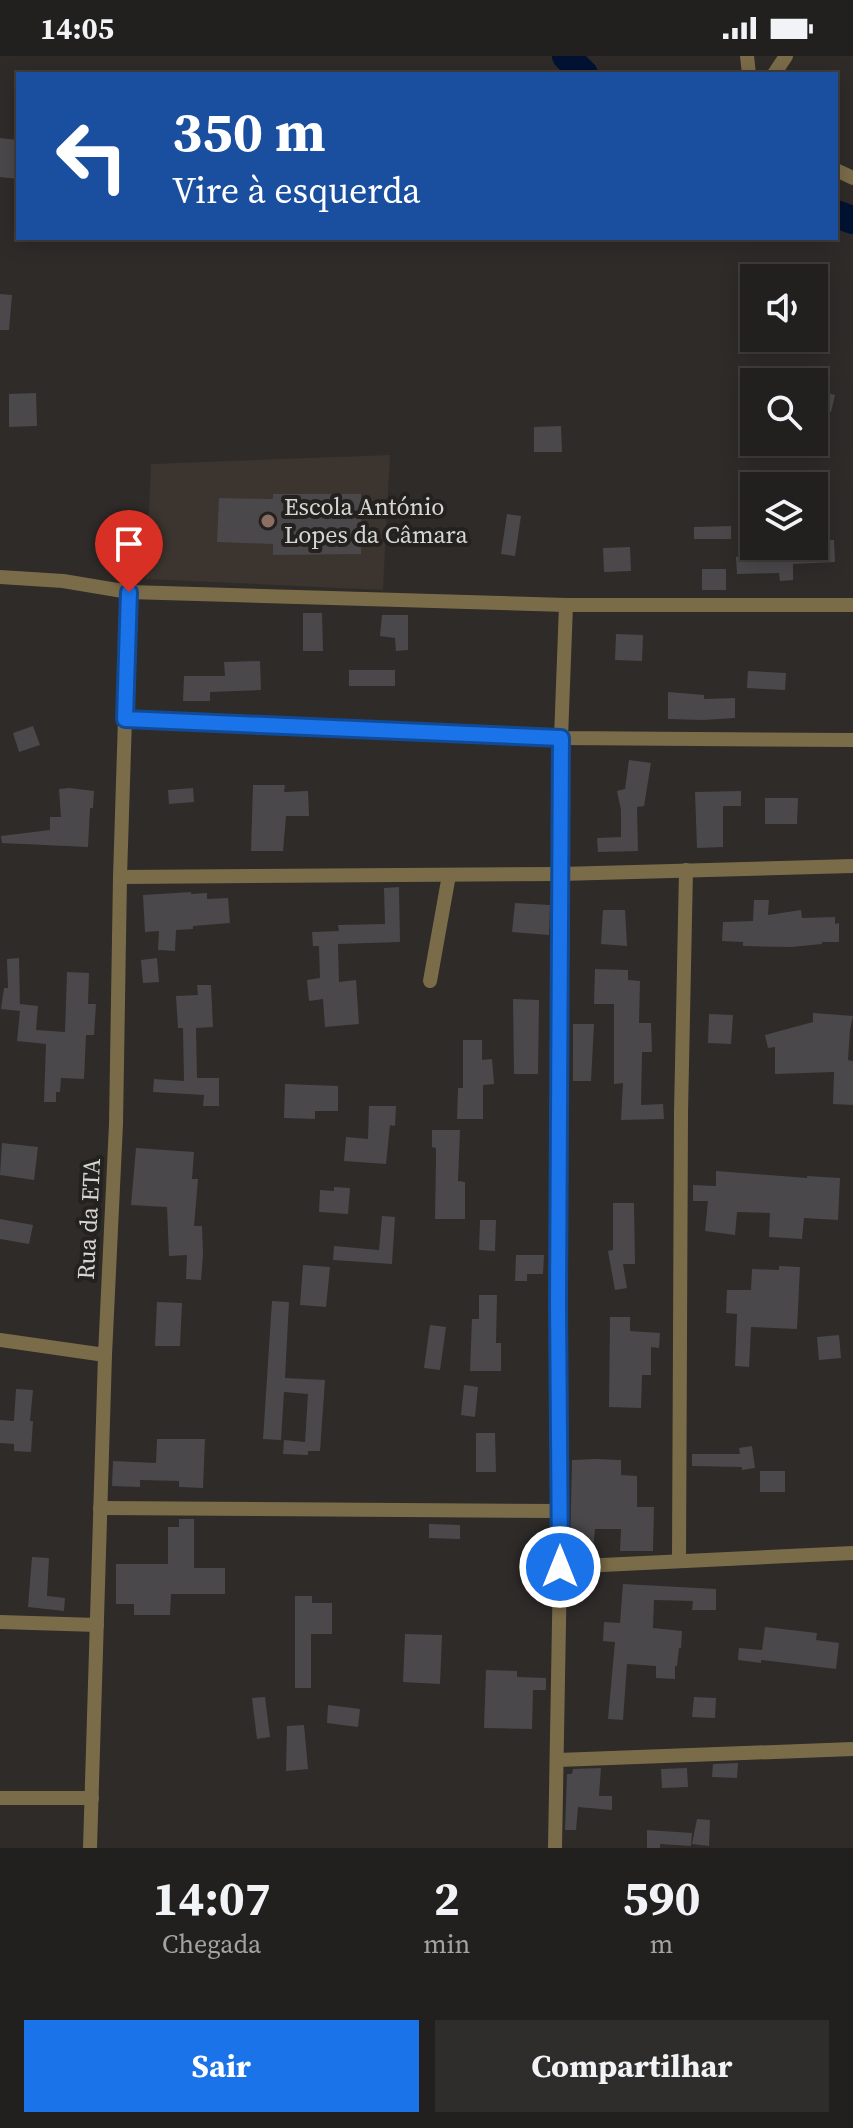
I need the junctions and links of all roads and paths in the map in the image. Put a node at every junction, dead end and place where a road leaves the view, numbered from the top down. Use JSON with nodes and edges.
{"nodes":[{"id":1,"x":0,"y":577,"type":"edge"},
{"id":2,"x":129,"y":592,"type":"junction"},
{"id":3,"x":566,"y":605,"type":"junction"},
{"id":4,"x":853,"y":605,"type":"edge"},
{"id":5,"x":125,"y":719,"type":"junction"},
{"id":6,"x":561,"y":738,"type":"junction"},
{"id":7,"x":853,"y":740,"type":"edge"},
{"id":8,"x":853,"y":866,"type":"edge"},
{"id":9,"x":686,"y":870,"type":"junction"},
{"id":10,"x":560,"y":874,"type":"junction"},
{"id":11,"x":449,"y":875,"type":"junction"},
{"id":12,"x":120,"y":877,"type":"junction"},
{"id":13,"x":430,"y":981,"type":"dead end"},
{"id":14,"x":0,"y":1340,"type":"edge"},
{"id":15,"x":105,"y":1355,"type":"junction"},
{"id":16,"x":100,"y":1508,"type":"junction"},
{"id":17,"x":560,"y":1511,"type":"junction"},
{"id":18,"x":853,"y":1553,"type":"edge"},
{"id":19,"x":679,"y":1561,"type":"junction"},
{"id":20,"x":560,"y":1567,"type":"junction"},
{"id":21,"x":0,"y":1622,"type":"edge"},
{"id":22,"x":97,"y":1625,"type":"junction"},
{"id":23,"x":853,"y":1749,"type":"edge"},
{"id":24,"x":558,"y":1760,"type":"junction"},
{"id":25,"x":0,"y":1798,"type":"edge"},
{"id":26,"x":92,"y":1798,"type":"junction"},
{"id":27,"x":90,"y":1848,"type":"edge"},
{"id":28,"x":555,"y":1848,"type":"edge"}],
"edges":[{"from":1,"to":2,"type":"street"},
{"from":2,"to":3,"type":"street"},
{"from":2,"to":5,"type":"street","name":"Rua da ETA"},
{"from":3,"to":4,"type":"street"},
{"from":3,"to":6,"type":"street"},
{"from":5,"to":6,"type":"street"},
{"from":5,"to":12,"type":"street","name":"Rua da ETA"},
{"from":6,"to":7,"type":"street"},
{"from":6,"to":10,"type":"street"},
{"from":8,"to":9,"type":"street"},
{"from":9,"to":10,"type":"street"},
{"from":9,"to":19,"type":"street"},
{"from":10,"to":11,"type":"street"},
{"from":10,"to":17,"type":"street"},
{"from":11,"to":12,"type":"street"},
{"from":11,"to":13,"type":"street"},
{"from":12,"to":15,"type":"street","name":"Rua da ETA"},
{"from":14,"to":15,"type":"street"},
{"from":15,"to":16,"type":"street","name":"Rua da ETA"},
{"from":16,"to":17,"type":"street"},
{"from":16,"to":22,"type":"street","name":"Rua da ETA"},
{"from":17,"to":20,"type":"street"},
{"from":18,"to":19,"type":"street"},
{"from":19,"to":20,"type":"street"},
{"from":20,"to":24,"type":"street"},
{"from":21,"to":22,"type":"street"},
{"from":22,"to":26,"type":"street","name":"Rua da ETA"},
{"from":23,"to":24,"type":"street"},
{"from":24,"to":28,"type":"street"},
{"from":25,"to":26,"type":"street"},
{"from":26,"to":27,"type":"street","name":"Rua da ETA"}]}
